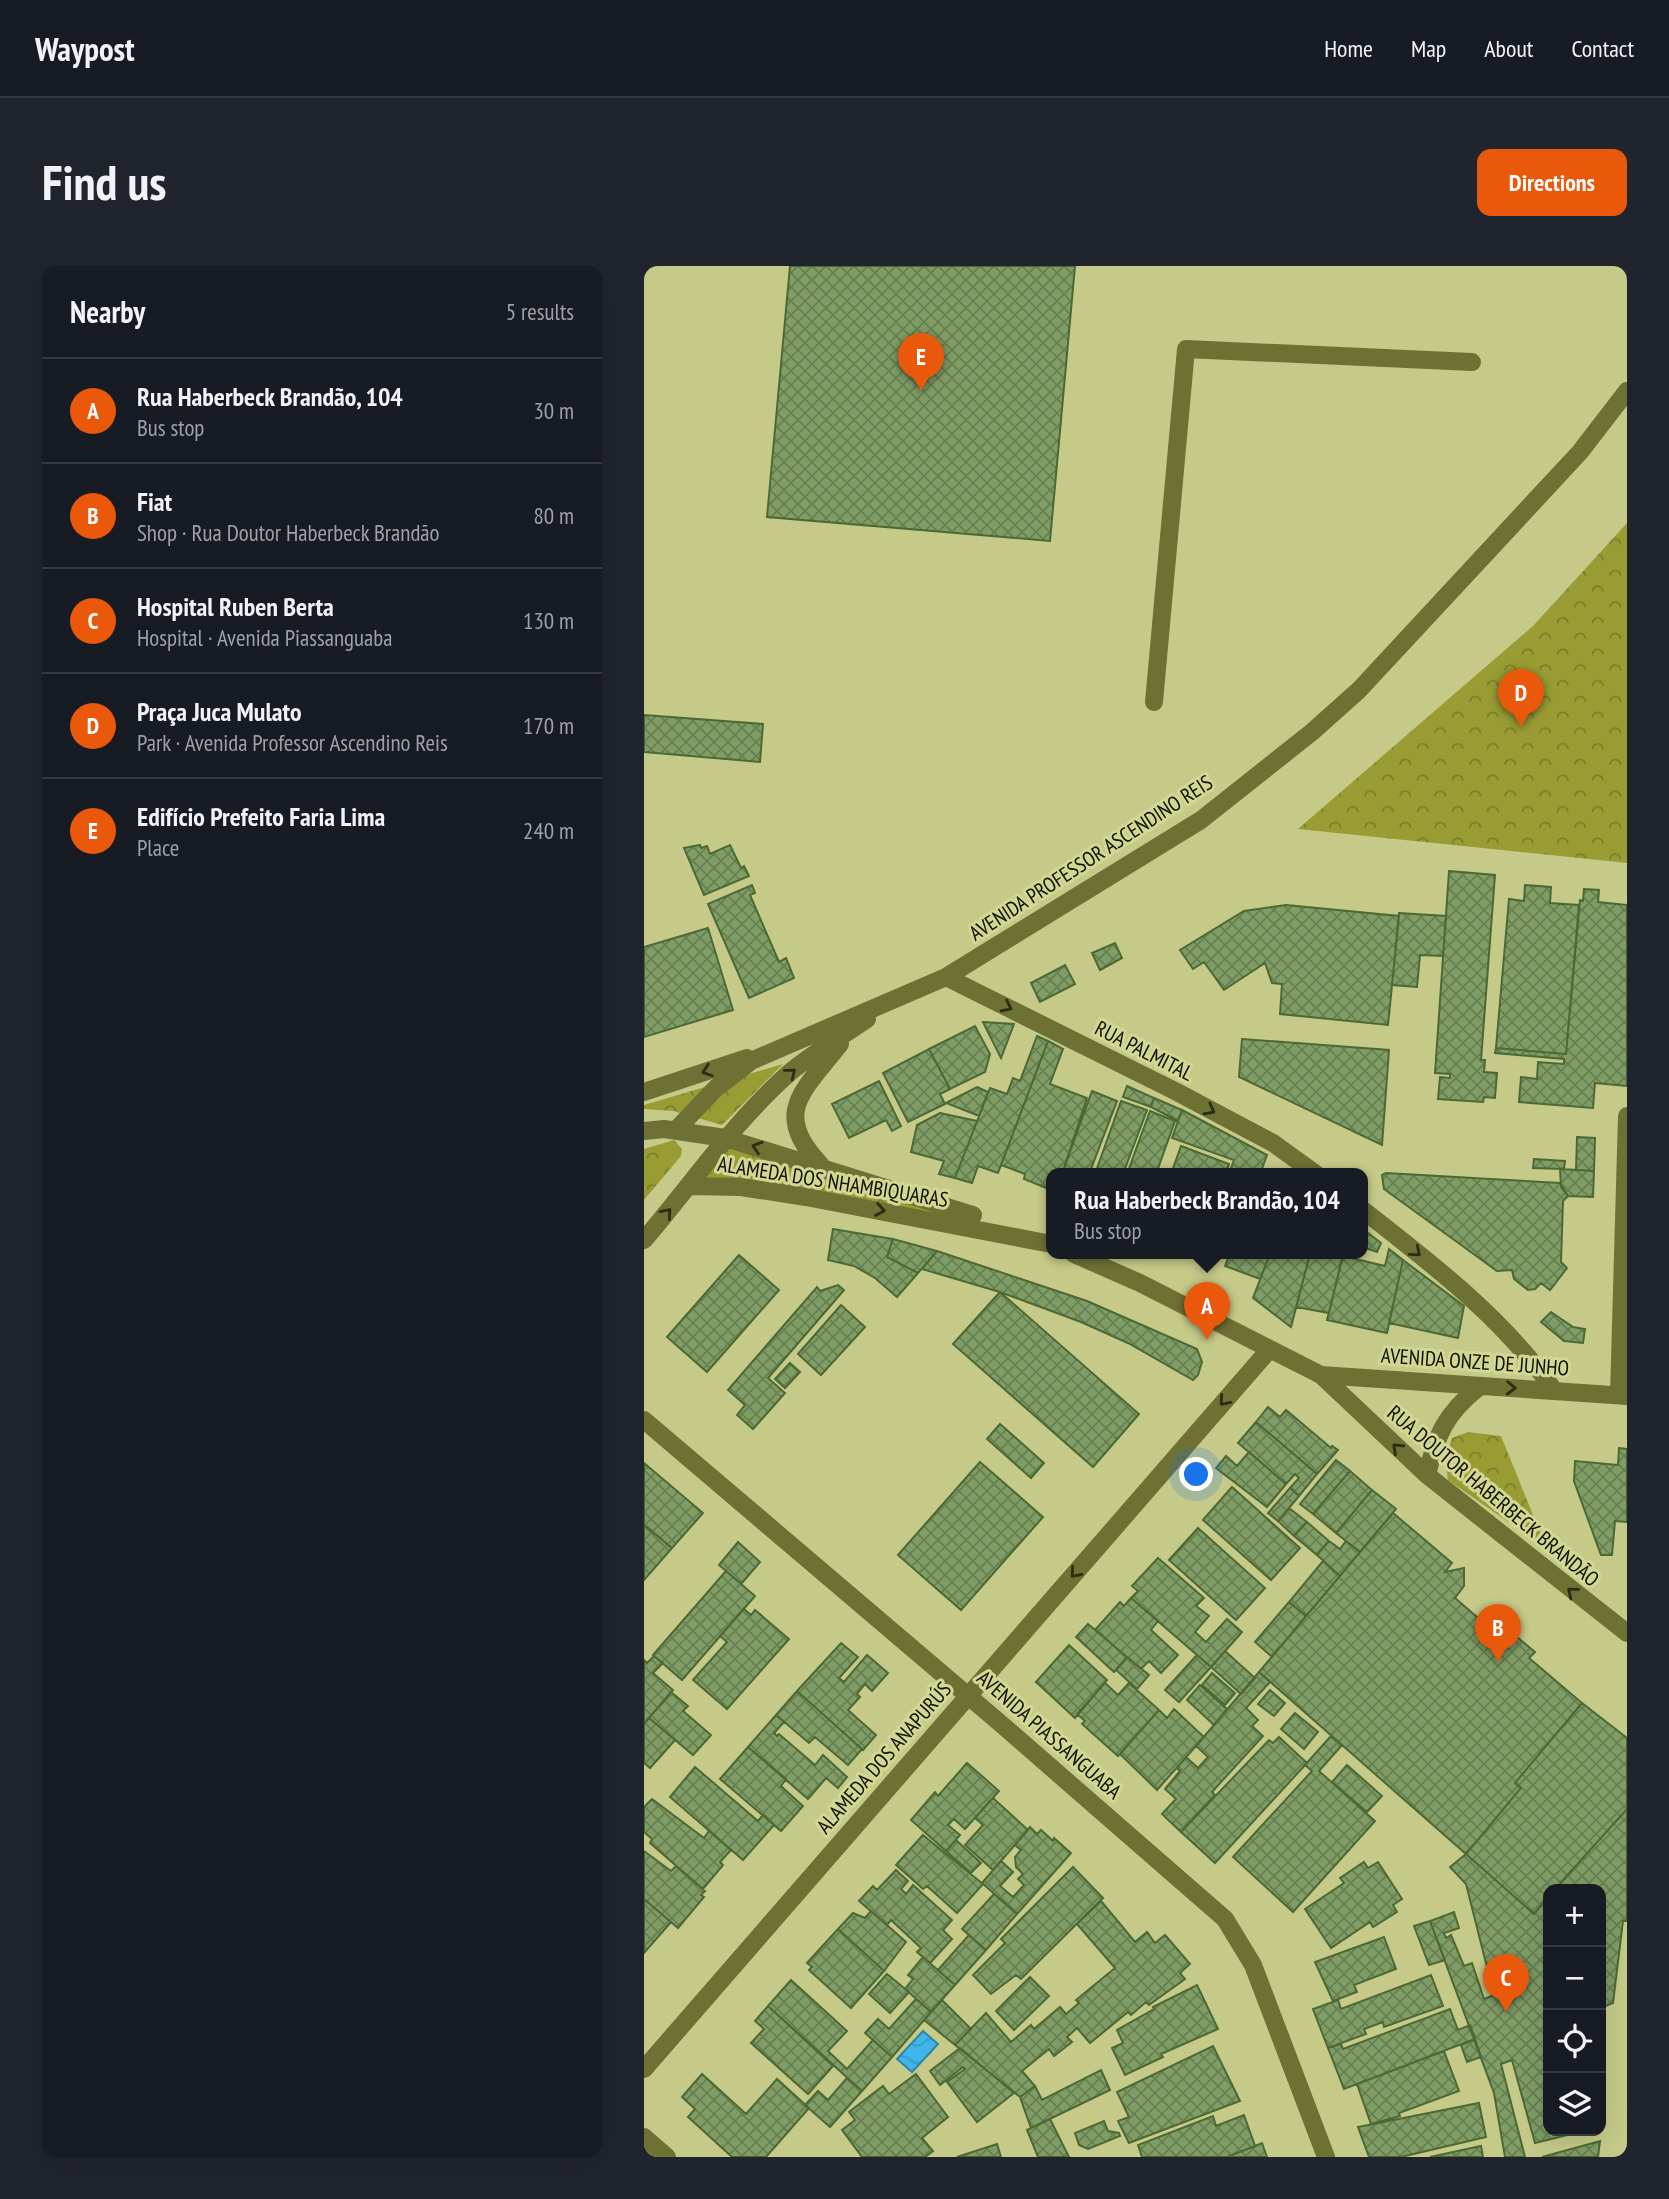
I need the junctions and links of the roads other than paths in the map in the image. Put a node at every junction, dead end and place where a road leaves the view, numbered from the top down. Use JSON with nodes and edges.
{"nodes":[{"id":1,"x":1472,"y":362,"type":"dead end"},
{"id":2,"x":1625,"y":393,"type":"edge"},
{"id":3,"x":1154,"y":702,"type":"dead end"},
{"id":4,"x":946,"y":977,"type":"junction"},
{"id":5,"x":895,"y":999,"type":"junction"},
{"id":6,"x":850,"y":1031,"type":"junction"},
{"id":7,"x":770,"y":1051,"type":"junction"},
{"id":8,"x":644,"y":1092,"type":"edge"},
{"id":9,"x":1626,"y":1116,"type":"edge"},
{"id":10,"x":676,"y":1130,"type":"junction"},
{"id":11,"x":644,"y":1131,"type":"edge"},
{"id":12,"x":725,"y":1138,"type":"junction"},
{"id":13,"x":823,"y":1167,"type":"junction"},
{"id":14,"x":1308,"y":1168,"type":"edge"},
{"id":15,"x":691,"y":1186,"type":"junction"},
{"id":16,"x":1368,"y":1214,"type":"edge"},
{"id":17,"x":968,"y":1226,"type":"junction"},
{"id":18,"x":644,"y":1240,"type":"edge"},
{"id":19,"x":1046,"y":1243,"type":"edge"},
{"id":20,"x":1085,"y":1259,"type":"edge"},
{"id":21,"x":1269,"y":1350,"type":"junction"},
{"id":22,"x":1321,"y":1375,"type":"junction"},
{"id":23,"x":1479,"y":1387,"type":"junction"},
{"id":24,"x":1553,"y":1389,"type":"junction"},
{"id":25,"x":1623,"y":1395,"type":"edge"},
{"id":26,"x":644,"y":1420,"type":"edge"},
{"id":27,"x":1427,"y":1475,"type":"junction"},
{"id":28,"x":1627,"y":1633,"type":"edge"},
{"id":29,"x":969,"y":1696,"type":"junction"},
{"id":30,"x":644,"y":2069,"type":"edge"},
{"id":31,"x":644,"y":2137,"type":"edge"},
{"id":32,"x":667,"y":2157,"type":"edge"},
{"id":33,"x":1326,"y":2157,"type":"edge"}],
"edges":[{"from":1,"to":3,"type":"street"},
{"from":2,"to":4,"type":"street","name":"AVENIDA PROFESSOR ASCENDINO REIS"},
{"from":4,"to":5,"type":"street","name":"AVENIDA PROFESSOR ASCENDINO REIS"},
{"from":4,"to":14,"type":"street","name":"RUA PALMITAL","one_way":true},
{"from":5,"to":6,"type":"street","name":"ALAMEDA DOS NHAMBIQUARAS"},
{"from":5,"to":7,"type":"street","name":"AVENIDA PROFESSOR ASCENDINO REIS"},
{"from":12,"to":6,"type":"street","name":"ALAMEDA DOS NHAMBIQUARAS","one_way":true},
{"from":6,"to":13,"type":"street"},
{"from":7,"to":8,"type":"street","one_way":true},
{"from":7,"to":10,"type":"street","name":"AVENIDA PROFESSOR ASCENDINO REIS"},
{"from":9,"to":25,"type":"street"},
{"from":10,"to":11,"type":"street"},
{"from":10,"to":12,"type":"street"},
{"from":13,"to":12,"type":"street","one_way":true},
{"from":12,"to":15,"type":"street","name":"ALAMEDA DOS NHAMBIQUARAS"},
{"from":13,"to":17,"type":"street"},
{"from":15,"to":17,"type":"street","name":"ALAMEDA DOS NHAMBIQUARAS","one_way":true},
{"from":18,"to":15,"type":"street","name":"ALAMEDA DOS NHAMBIQUARAS","one_way":true},
{"from":16,"to":24,"type":"street","one_way":true},
{"from":17,"to":19,"type":"street"},
{"from":20,"to":21,"type":"street","name":"RUA DOUTOR HABERBECK BRANDÃO"},
{"from":21,"to":22,"type":"street","name":"RUA DOUTOR HABERBECK BRANDÃO"},
{"from":21,"to":29,"type":"street","name":"ALAMEDA DOS ANAPURÚS","one_way":true},
{"from":22,"to":23,"type":"street","name":"AVENIDA ONZE DE JUNHO"},
{"from":27,"to":22,"type":"street","name":"RUA DOUTOR HABERBECK BRANDÃO","one_way":true},
{"from":23,"to":24,"type":"street","name":"AVENIDA ONZE DE JUNHO","one_way":true},
{"from":23,"to":27,"type":"street"},
{"from":24,"to":25,"type":"street","name":"AVENIDA ONZE DE JUNHO"},
{"from":26,"to":29,"type":"street","name":"AVENIDA PIASSANGUABA"},
{"from":28,"to":27,"type":"street","name":"RUA DOUTOR HABERBECK BRANDÃO","one_way":true},
{"from":29,"to":30,"type":"street","name":"ALAMEDA DOS ANAPURÚS"},
{"from":29,"to":33,"type":"street","name":"AVENIDA PIASSANGUABA"},
{"from":31,"to":32,"type":"street"}]}
